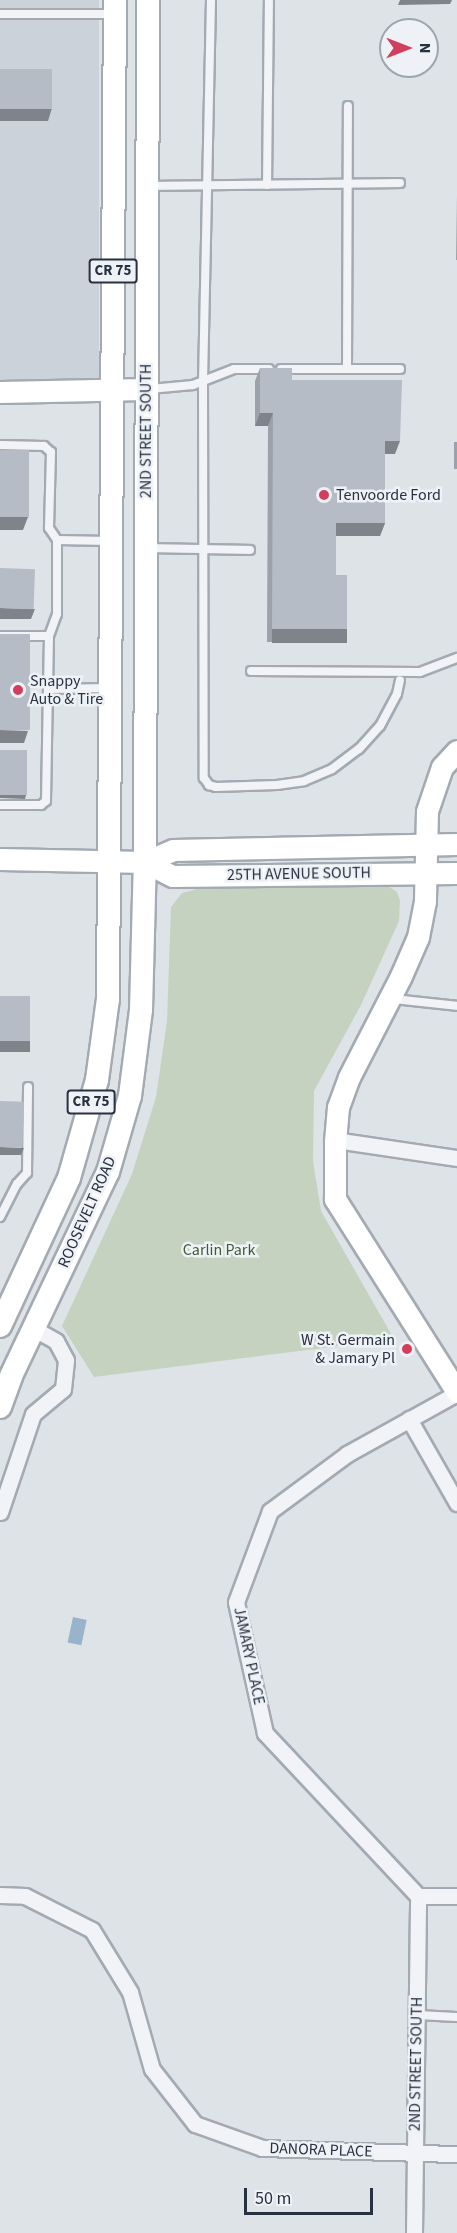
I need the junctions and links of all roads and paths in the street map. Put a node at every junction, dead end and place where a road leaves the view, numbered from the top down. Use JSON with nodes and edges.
{"nodes":[{"id":1,"x":148,"y":0,"type":"edge"},
{"id":2,"x":211,"y":0,"type":"edge"},
{"id":3,"x":269,"y":0,"type":"edge"},
{"id":4,"x":115,"y":7,"type":"edge"},
{"id":5,"x":0,"y":14,"type":"edge"},
{"id":6,"x":348,"y":106,"type":"dead end"},
{"id":7,"x":400,"y":183,"type":"dead end"},
{"id":8,"x":348,"y":184,"type":"junction"},
{"id":9,"x":206,"y":185,"type":"junction"},
{"id":10,"x":267,"y":185,"type":"junction"},
{"id":11,"x":147,"y":186,"type":"junction"},
{"id":12,"x":347,"y":369,"type":"junction"},
{"id":13,"x":400,"y":369,"type":"dead end"},
{"id":14,"x":203,"y":382,"type":"junction"},
{"id":15,"x":112,"y":389,"type":"junction"},
{"id":16,"x":146,"y":389,"type":"junction"},
{"id":17,"x":0,"y":392,"type":"edge"},
{"id":18,"x":0,"y":445,"type":"edge"},
{"id":19,"x":57,"y":540,"type":"junction"},
{"id":20,"x":112,"y":541,"type":"junction"},
{"id":21,"x":145,"y":547,"type":"junction"},
{"id":22,"x":204,"y":549,"type":"junction"},
{"id":23,"x":250,"y":550,"type":"dead end"},
{"id":24,"x":0,"y":636,"type":"edge"},
{"id":25,"x":49,"y":636,"type":"junction"},
{"id":26,"x":457,"y":658,"type":"edge"},
{"id":27,"x":251,"y":671,"type":"dead end"},
{"id":28,"x":400,"y":680,"type":"dead end"},
{"id":29,"x":110,"y":688,"type":"junction"},
{"id":30,"x":48,"y":689,"type":"junction"},
{"id":31,"x":457,"y":751,"type":"edge"},
{"id":32,"x":0,"y":805,"type":"edge"},
{"id":33,"x":427,"y":844,"type":"junction"},
{"id":34,"x":457,"y":844,"type":"edge"},
{"id":35,"x":0,"y":859,"type":"edge"},
{"id":36,"x":108,"y":862,"type":"junction"},
{"id":37,"x":145,"y":862,"type":"junction"},
{"id":38,"x":426,"y":873,"type":"junction"},
{"id":39,"x":457,"y":873,"type":"edge"},
{"id":40,"x":390,"y":998,"type":"junction"},
{"id":41,"x":457,"y":1006,"type":"edge"},
{"id":42,"x":28,"y":1087,"type":"dead end"},
{"id":43,"x":334,"y":1140,"type":"junction"},
{"id":44,"x":457,"y":1158,"type":"edge"},
{"id":45,"x":0,"y":1217,"type":"edge"},
{"id":46,"x":0,"y":1326,"type":"edge"},
{"id":47,"x":33,"y":1328,"type":"junction"},
{"id":48,"x":455,"y":1385,"type":"edge"},
{"id":49,"x":2,"y":1398,"type":"edge"},
{"id":50,"x":409,"y":1419,"type":"junction"},
{"id":51,"x":457,"y":1503,"type":"edge"},
{"id":52,"x":0,"y":1512,"type":"edge"},
{"id":53,"x":0,"y":1895,"type":"edge"},
{"id":54,"x":418,"y":1896,"type":"junction"},
{"id":55,"x":457,"y":1896,"type":"edge"},
{"id":56,"x":416,"y":2015,"type":"junction"},
{"id":57,"x":457,"y":2017,"type":"edge"},
{"id":58,"x":414,"y":2154,"type":"junction"},
{"id":59,"x":457,"y":2154,"type":"edge"},
{"id":60,"x":414,"y":2233,"type":"edge"}],
"edges":[{"from":1,"to":11,"type":"main road","name":"2ND STREET SOUTH","number":"CR 75"},
{"from":2,"to":9,"type":"lane"},
{"from":3,"to":10,"type":"lane"},
{"from":4,"to":5,"type":"lane"},
{"from":4,"to":15,"type":"main road","name":"2ND STREET SOUTH","number":"CR 75"},
{"from":6,"to":8,"type":"lane"},
{"from":7,"to":8,"type":"lane"},
{"from":8,"to":10,"type":"lane"},
{"from":8,"to":12,"type":"lane"},
{"from":9,"to":10,"type":"lane"},
{"from":9,"to":11,"type":"lane"},
{"from":9,"to":14,"type":"lane"},
{"from":11,"to":16,"type":"main road","name":"2ND STREET SOUTH","number":"CR 75"},
{"from":12,"to":13,"type":"lane"},
{"from":12,"to":14,"type":"lane"},
{"from":14,"to":16,"type":"lane"},
{"from":14,"to":22,"type":"lane"},
{"from":15,"to":16,"type":"street"},
{"from":15,"to":17,"type":"street"},
{"from":15,"to":20,"type":"main road","name":"2ND STREET SOUTH","number":"CR 75"},
{"from":16,"to":21,"type":"main road","name":"2ND STREET SOUTH","number":"CR 75"},
{"from":18,"to":19,"type":"lane"},
{"from":19,"to":20,"type":"lane"},
{"from":19,"to":25,"type":"lane"},
{"from":20,"to":29,"type":"main road","name":"2ND STREET SOUTH","number":"CR 75"},
{"from":21,"to":22,"type":"lane"},
{"from":21,"to":37,"type":"main road","name":"2ND STREET SOUTH","number":"CR 75"},
{"from":22,"to":23,"type":"lane"},
{"from":22,"to":28,"type":"lane"},
{"from":24,"to":25,"type":"lane"},
{"from":25,"to":30,"type":"lane"},
{"from":26,"to":27,"type":"lane"},
{"from":29,"to":30,"type":"lane"},
{"from":29,"to":36,"type":"main road","name":"2ND STREET SOUTH","number":"CR 75"},
{"from":30,"to":32,"type":"lane"},
{"from":31,"to":33,"type":"street"},
{"from":33,"to":34,"type":"street","name":"25TH AVENUE SOUTH"},
{"from":33,"to":37,"type":"street","name":"25TH AVENUE SOUTH"},
{"from":33,"to":38,"type":"street"},
{"from":35,"to":36,"type":"street","name":"25TH AVENUE SOUTH"},
{"from":36,"to":37,"type":"street","name":"25TH AVENUE SOUTH"},
{"from":36,"to":46,"type":"main road","name":"ROOSEVELT ROAD","number":"CR 75"},
{"from":37,"to":38,"type":"street","name":"25TH AVENUE SOUTH"},
{"from":37,"to":47,"type":"main road","name":"ROOSEVELT ROAD","number":"CR 75"},
{"from":38,"to":39,"type":"street","name":"25TH AVENUE SOUTH"},
{"from":38,"to":40,"type":"street"},
{"from":40,"to":41,"type":"lane"},
{"from":40,"to":43,"type":"street"},
{"from":42,"to":45,"type":"lane"},
{"from":43,"to":44,"type":"street"},
{"from":43,"to":48,"type":"street"},
{"from":47,"to":49,"type":"main road","name":"ROOSEVELT ROAD","number":"CR 75"},
{"from":47,"to":52,"type":"street"},
{"from":48,"to":50,"type":"street","name":"JAMARY PLACE"},
{"from":50,"to":51,"type":"street"},
{"from":50,"to":54,"type":"street","name":"JAMARY PLACE"},
{"from":53,"to":58,"type":"street","name":"DANORA PLACE"},
{"from":54,"to":55,"type":"street"},
{"from":54,"to":56,"type":"street","name":"2ND STREET SOUTH"},
{"from":56,"to":57,"type":"lane"},
{"from":56,"to":58,"type":"street","name":"2ND STREET SOUTH"},
{"from":58,"to":59,"type":"street","name":"DANORA PLACE"},
{"from":58,"to":60,"type":"street","name":"2ND STREET SOUTH"}]}
